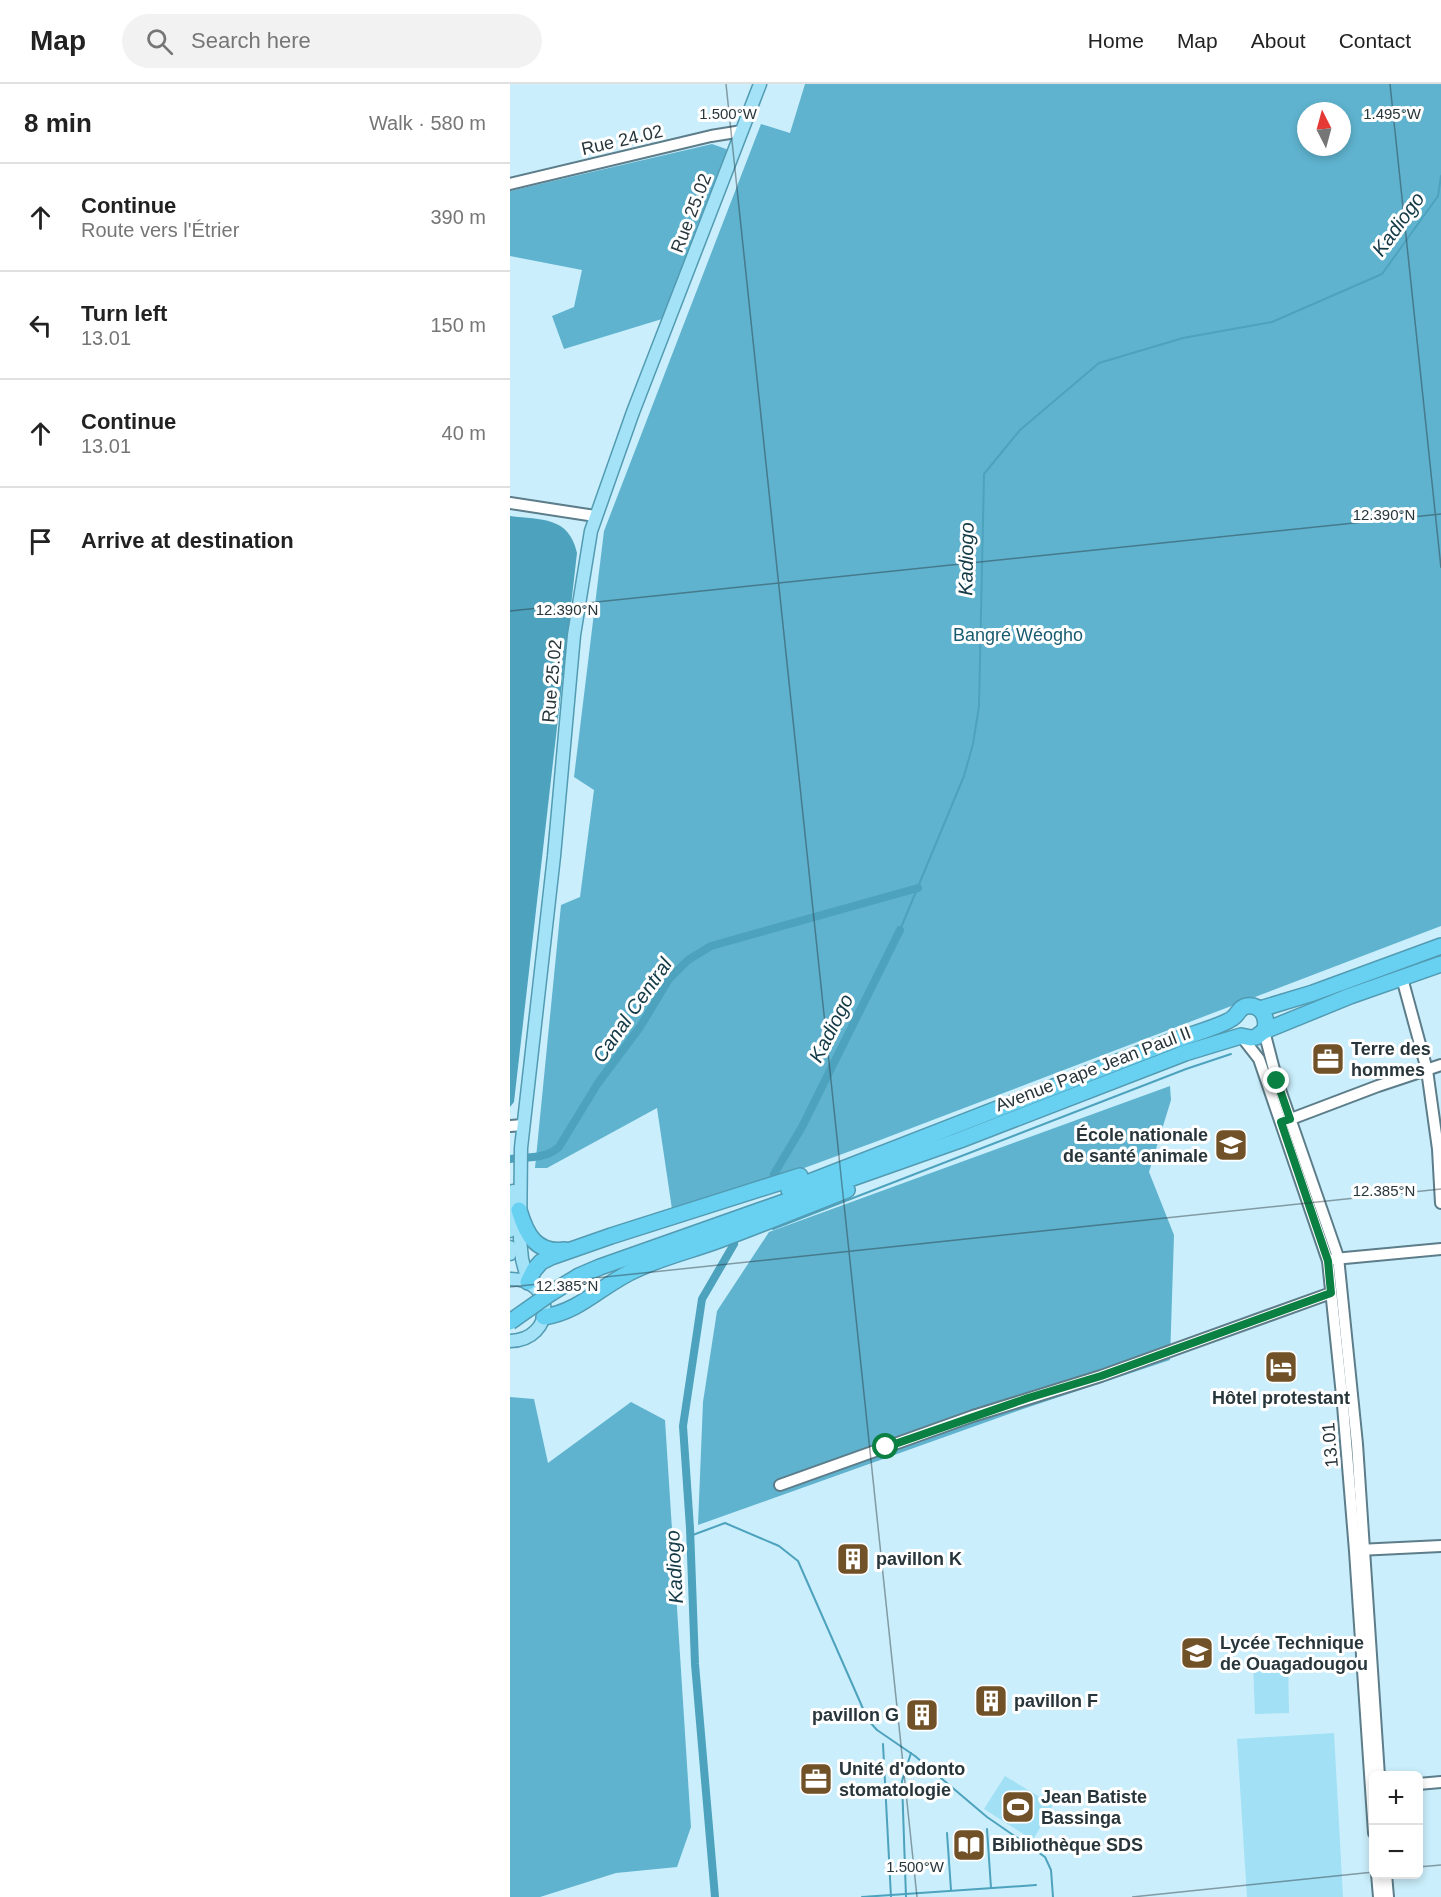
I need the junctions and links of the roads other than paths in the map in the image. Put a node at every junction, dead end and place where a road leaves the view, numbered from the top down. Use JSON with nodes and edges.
{"nodes":[{"id":1,"x":760,"y":84,"type":"edge"},
{"id":2,"x":742,"y":131,"type":"junction"},
{"id":3,"x":510,"y":184,"type":"edge"},
{"id":4,"x":510,"y":503,"type":"edge"},
{"id":5,"x":595,"y":516,"type":"junction"},
{"id":6,"x":1441,"y":946,"type":"edge"},
{"id":7,"x":1441,"y":964,"type":"edge"},
{"id":8,"x":1402,"y":978,"type":"junction"},
{"id":9,"x":1260,"y":1009,"type":"junction"},
{"id":10,"x":1234,"y":1017,"type":"junction"},
{"id":11,"x":1264,"y":1031,"type":"junction"},
{"id":12,"x":1241,"y":1036,"type":"junction"},
{"id":13,"x":1441,"y":1065,"type":"edge"},
{"id":14,"x":1427,"y":1071,"type":"junction"},
{"id":15,"x":1285,"y":1121,"type":"junction"},
{"id":16,"x":958,"y":1123,"type":"junction"},
{"id":17,"x":524,"y":1125,"type":"junction"},
{"id":18,"x":510,"y":1126,"type":"edge"},
{"id":19,"x":960,"y":1140,"type":"junction"},
{"id":20,"x":1439,"y":1149,"type":"edge"},
{"id":21,"x":1441,"y":1203,"type":"edge"},
{"id":22,"x":513,"y":1212,"type":"edge"},
{"id":23,"x":510,"y":1231,"type":"edge"},
{"id":24,"x":583,"y":1246,"type":"junction"},
{"id":25,"x":510,"y":1247,"type":"edge"},
{"id":26,"x":1441,"y":1249,"type":"edge"},
{"id":27,"x":510,"y":1254,"type":"edge"},
{"id":28,"x":1333,"y":1259,"type":"junction"},
{"id":29,"x":510,"y":1279,"type":"edge"},
{"id":30,"x":528,"y":1282,"type":"junction"},
{"id":31,"x":549,"y":1290,"type":"junction"},
{"id":32,"x":1331,"y":1293,"type":"junction"},
{"id":33,"x":510,"y":1310,"type":"edge"},
{"id":34,"x":544,"y":1317,"type":"junction"},
{"id":35,"x":510,"y":1322,"type":"edge"},
{"id":36,"x":510,"y":1341,"type":"edge"},
{"id":37,"x":780,"y":1485,"type":"dead end"},
{"id":38,"x":1441,"y":1546,"type":"edge"},
{"id":39,"x":1359,"y":1550,"type":"junction"},
{"id":40,"x":1371,"y":1771,"type":"edge"},
{"id":41,"x":1379,"y":1771,"type":"edge"},
{"id":42,"x":1441,"y":1782,"type":"edge"},
{"id":43,"x":1423,"y":1784,"type":"edge"},
{"id":44,"x":1377,"y":1879,"type":"edge"},
{"id":45,"x":1386,"y":1879,"type":"edge"},
{"id":46,"x":1379,"y":1897,"type":"edge"},
{"id":47,"x":1388,"y":1897,"type":"edge"}],
"edges":[{"from":1,"to":2,"type":"main road","name":"Rue 25.02"},
{"from":2,"to":3,"type":"street","name":"Rue 24.02"},
{"from":2,"to":5,"type":"main road","name":"Rue 25.02"},
{"from":4,"to":5,"type":"street"},
{"from":5,"to":17,"type":"main road","name":"Rue 25.02"},
{"from":6,"to":9,"type":"highway","name":"Avenue Pape Jean Paul II"},
{"from":7,"to":8,"type":"highway","name":"Avenue Pape Jean Paul II"},
{"from":8,"to":11,"type":"highway","name":"Avenue Pape Jean Paul II"},
{"from":8,"to":14,"type":"street"},
{"from":9,"to":10,"type":"highway","name":"Avenue Pape Jean Paul II"},
{"from":9,"to":11,"type":"highway"},
{"from":10,"to":12,"type":"highway"},
{"from":10,"to":16,"type":"highway","name":"Avenue Pape Jean Paul II"},
{"from":11,"to":12,"type":"highway","name":"Avenue Pape Jean Paul II"},
{"from":11,"to":15,"type":"street","name":"13.01"},
{"from":12,"to":15,"type":"street","name":"13.01"},
{"from":12,"to":19,"type":"highway","name":"Avenue Pape Jean Paul II"},
{"from":13,"to":14,"type":"street"},
{"from":14,"to":15,"type":"street"},
{"from":14,"to":20,"type":"street"},
{"from":15,"to":28,"type":"street","name":"13.01"},
{"from":16,"to":24,"type":"highway"},
{"from":16,"to":31,"type":"highway"},
{"from":17,"to":18,"type":"street"},
{"from":17,"to":22,"type":"main road","name":"Rue 25.02"},
{"from":19,"to":31,"type":"highway"},
{"from":19,"to":34,"type":"highway"},
{"from":20,"to":21,"type":"street"},
{"from":22,"to":23,"type":"main road","name":"Rue 25.02"},
{"from":22,"to":24,"type":"highway"},
{"from":22,"to":30,"type":"main road","name":"Rue 25.02"},
{"from":24,"to":30,"type":"highway"},
{"from":25,"to":27,"type":"main road"},
{"from":26,"to":28,"type":"street"},
{"from":28,"to":32,"type":"street","name":"13.01"},
{"from":28,"to":39,"type":"street","name":"13.01"},
{"from":29,"to":30,"type":"main road"},
{"from":30,"to":34,"type":"main road"},
{"from":31,"to":33,"type":"highway"},
{"from":31,"to":35,"type":"highway","bridge":true},
{"from":32,"to":37,"type":"street"},
{"from":32,"to":39,"type":"street","name":"13.01"},
{"from":34,"to":36,"type":"main road"},
{"from":38,"to":39,"type":"street"},
{"from":39,"to":40,"type":"street","name":"13.01"},
{"from":39,"to":41,"type":"street","name":"13.01"},
{"from":42,"to":43,"type":"street"},
{"from":44,"to":46,"type":"street"},
{"from":45,"to":47,"type":"street"}]}
